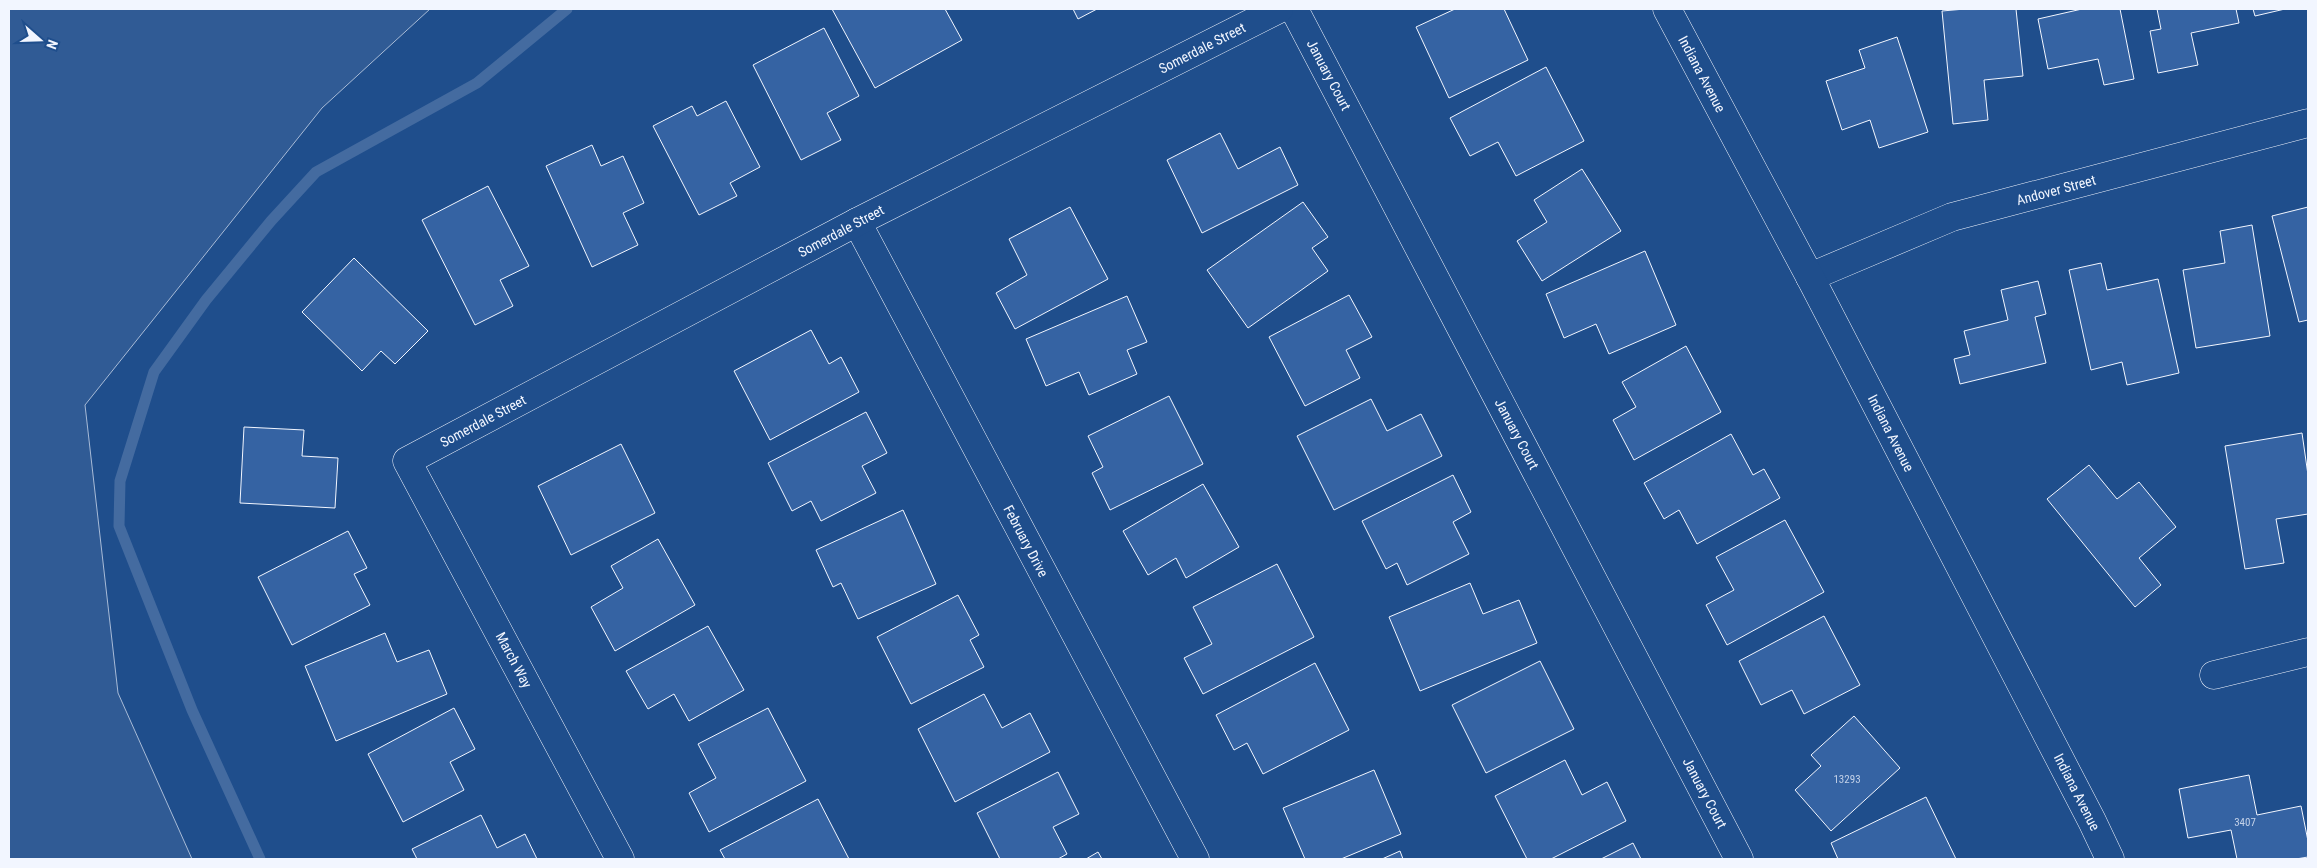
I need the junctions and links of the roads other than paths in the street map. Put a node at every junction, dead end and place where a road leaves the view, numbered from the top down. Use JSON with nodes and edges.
{"nodes":[{"id":1,"x":1278,"y":9,"type":"edge"},
{"id":2,"x":1294,"y":9,"type":"edge"},
{"id":3,"x":1667,"y":9,"type":"edge"},
{"id":4,"x":2308,"y":123,"type":"edge"},
{"id":5,"x":857,"y":222,"type":"junction"},
{"id":6,"x":1810,"y":277,"type":"junction"},
{"id":7,"x":407,"y":461,"type":"joint"},
{"id":8,"x":2308,"y":652,"type":"edge"},
{"id":9,"x":2214,"y":675,"type":"dead end"},
{"id":10,"x":620,"y":859,"type":"edge"},
{"id":11,"x":1195,"y":859,"type":"edge"},
{"id":12,"x":1739,"y":859,"type":"edge"},
{"id":13,"x":2110,"y":859,"type":"edge"}],
"edges":[{"from":1,"to":5,"type":"street","name":"Somerdale Street"},
{"from":2,"to":12,"type":"street","name":"January Court"},
{"from":3,"to":6,"type":"street","name":"Indiana Avenue"},
{"from":4,"to":6,"type":"street","name":"Andover Street"},
{"from":5,"to":7,"type":"street","name":"Somerdale Street"},
{"from":5,"to":11,"type":"street","name":"February Drive"},
{"from":6,"to":13,"type":"street","name":"Indiana Avenue"},
{"from":7,"to":10,"type":"street","name":"March Way"},
{"from":8,"to":9,"type":"street"}]}
